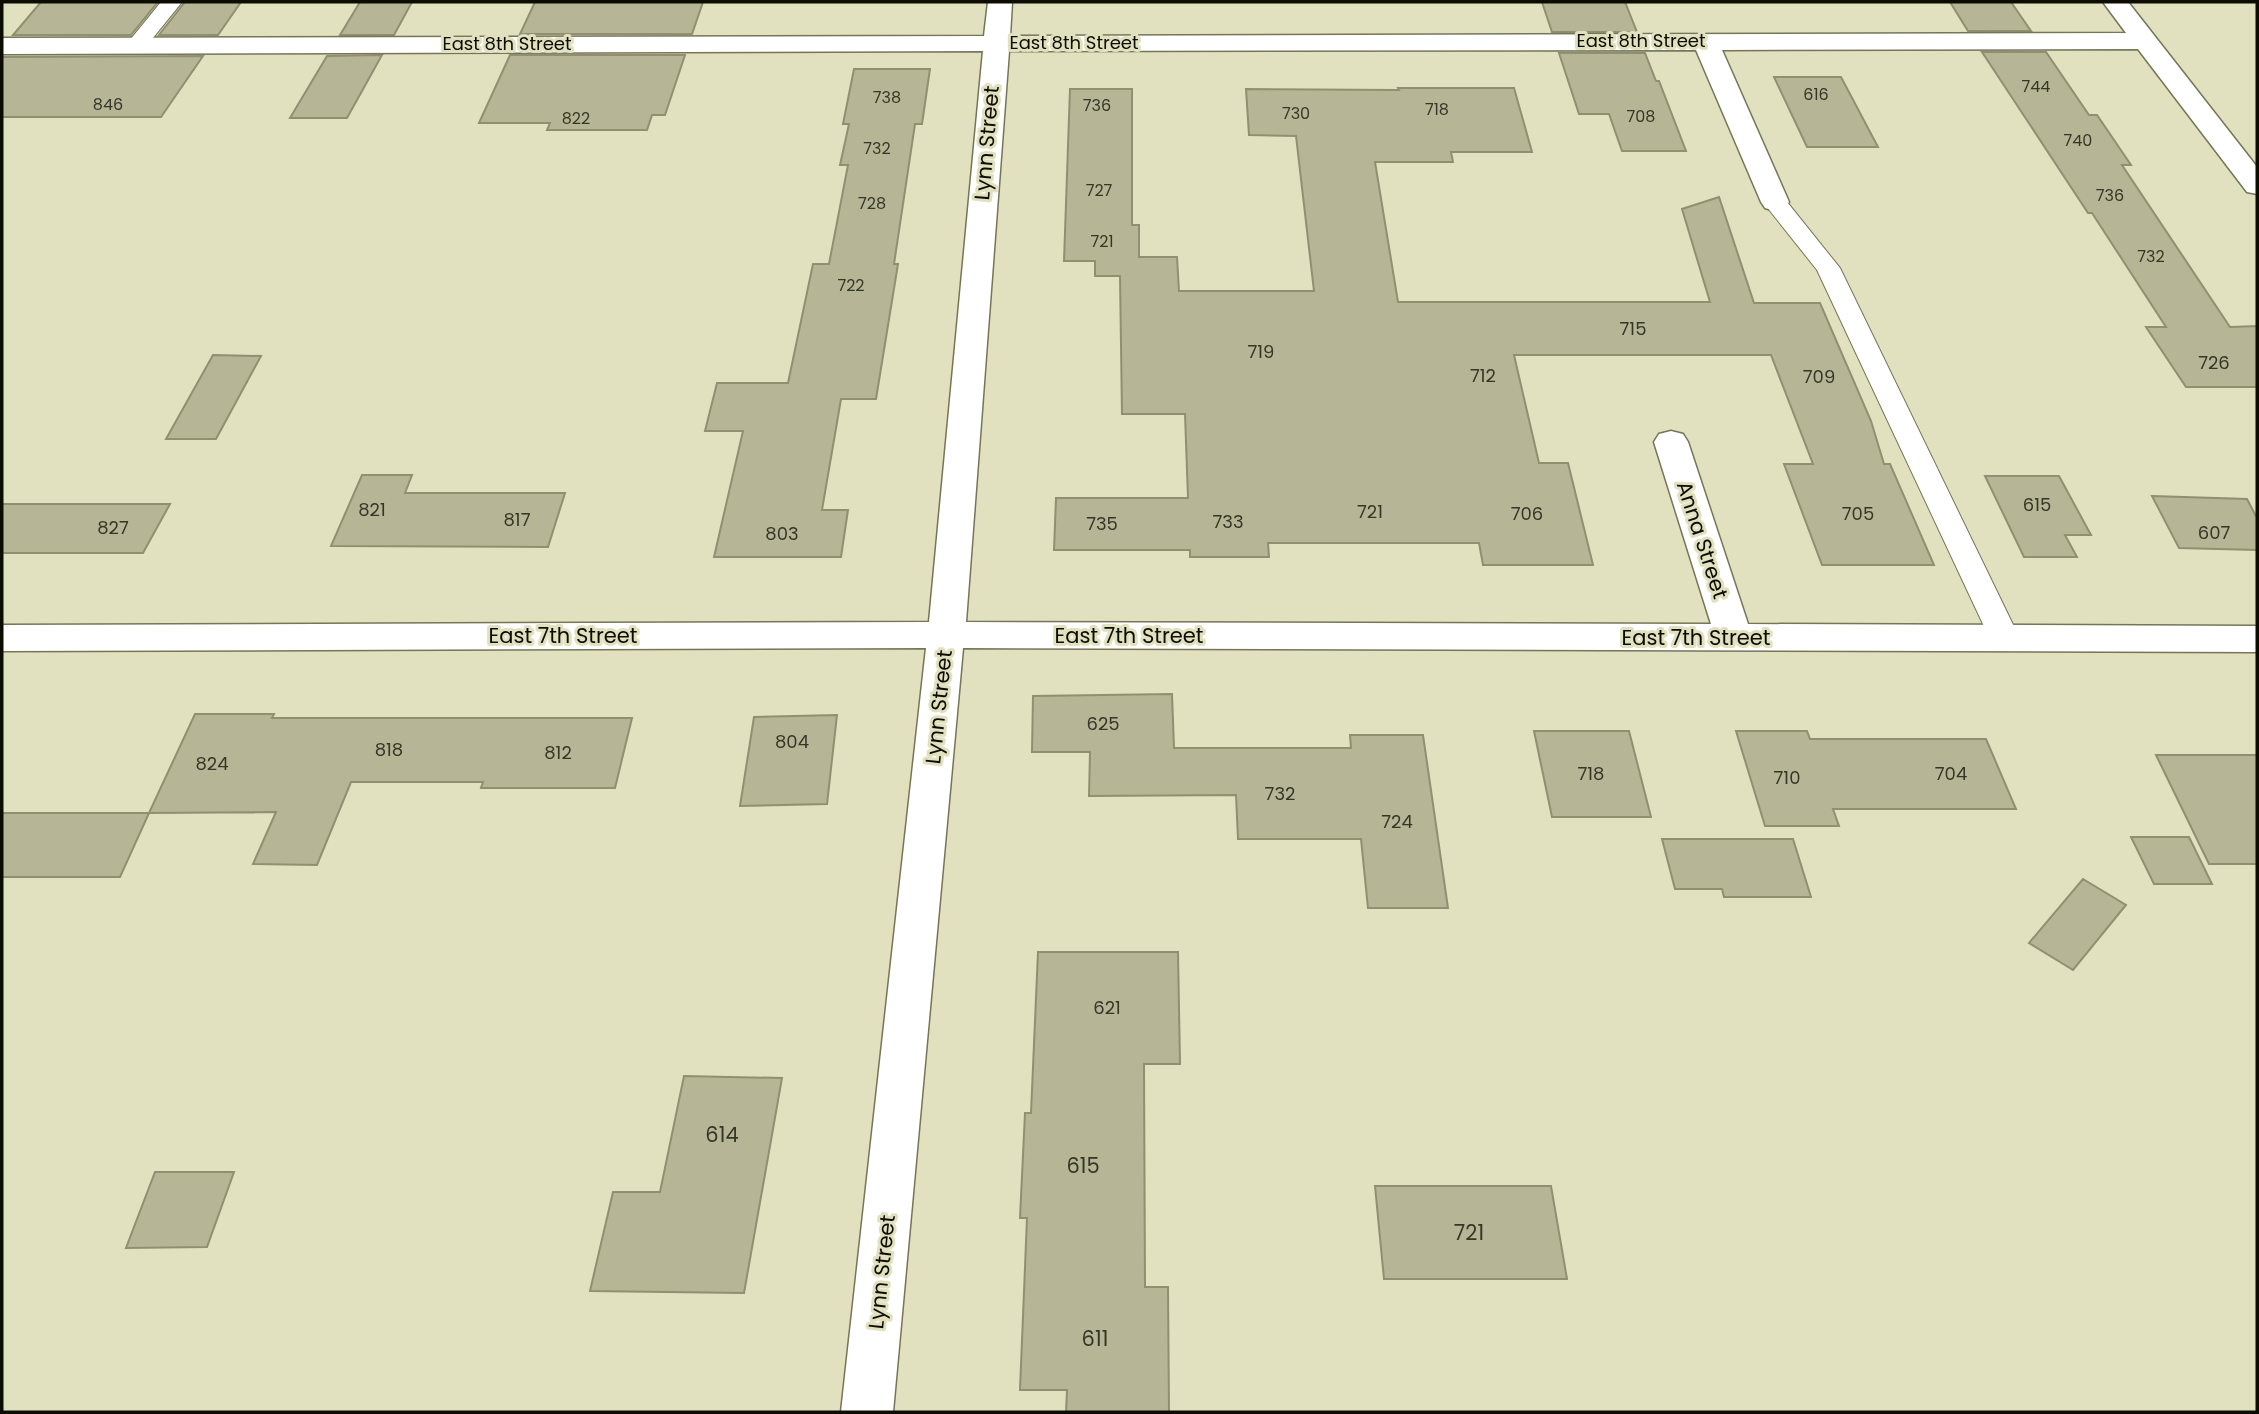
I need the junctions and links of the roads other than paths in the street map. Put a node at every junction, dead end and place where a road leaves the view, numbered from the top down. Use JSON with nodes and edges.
{"nodes":[{"id":1,"x":172,"y":2,"type":"edge"},
{"id":2,"x":1000,"y":2,"type":"edge"},
{"id":3,"x":2115,"y":2,"type":"edge"},
{"id":4,"x":1705,"y":41,"type":"junction"},
{"id":5,"x":2145,"y":41,"type":"junction"},
{"id":6,"x":996,"y":43,"type":"junction"},
{"id":7,"x":137,"y":45,"type":"junction"},
{"id":8,"x":2,"y":46,"type":"edge"},
{"id":9,"x":2257,"y":186,"type":"edge"},
{"id":10,"x":1775,"y":202,"type":"joint"},
{"id":11,"x":1671,"y":442,"type":"dead end"},
{"id":12,"x":946,"y":635,"type":"junction"},
{"id":13,"x":2,"y":638,"type":"edge"},
{"id":14,"x":1734,"y":639,"type":"junction"},
{"id":15,"x":2005,"y":639,"type":"junction"},
{"id":16,"x":2257,"y":639,"type":"edge"},
{"id":17,"x":867,"y":1412,"type":"edge"}],
"edges":[{"from":1,"to":7,"type":"lane"},
{"from":2,"to":6,"type":"street","name":"Lynn Street"},
{"from":3,"to":5,"type":"street"},
{"from":4,"to":5,"type":"street","name":"East 8th Street"},
{"from":4,"to":6,"type":"street","name":"East 8th Street"},
{"from":4,"to":10,"type":"street"},
{"from":5,"to":9,"type":"street"},
{"from":6,"to":7,"type":"street","name":"East 8th Street"},
{"from":6,"to":12,"type":"street","name":"Lynn Street"},
{"from":7,"to":8,"type":"street","name":"East 8th Street"},
{"from":10,"to":15,"type":"lane"},
{"from":11,"to":14,"type":"street","name":"Anna Street"},
{"from":12,"to":13,"type":"street","name":"East 7th Street"},
{"from":12,"to":14,"type":"street","name":"East 7th Street"},
{"from":12,"to":17,"type":"street","name":"Lynn Street"},
{"from":14,"to":15,"type":"street","name":"East 7th Street"},
{"from":15,"to":16,"type":"street","name":"East 7th Street"}]}
